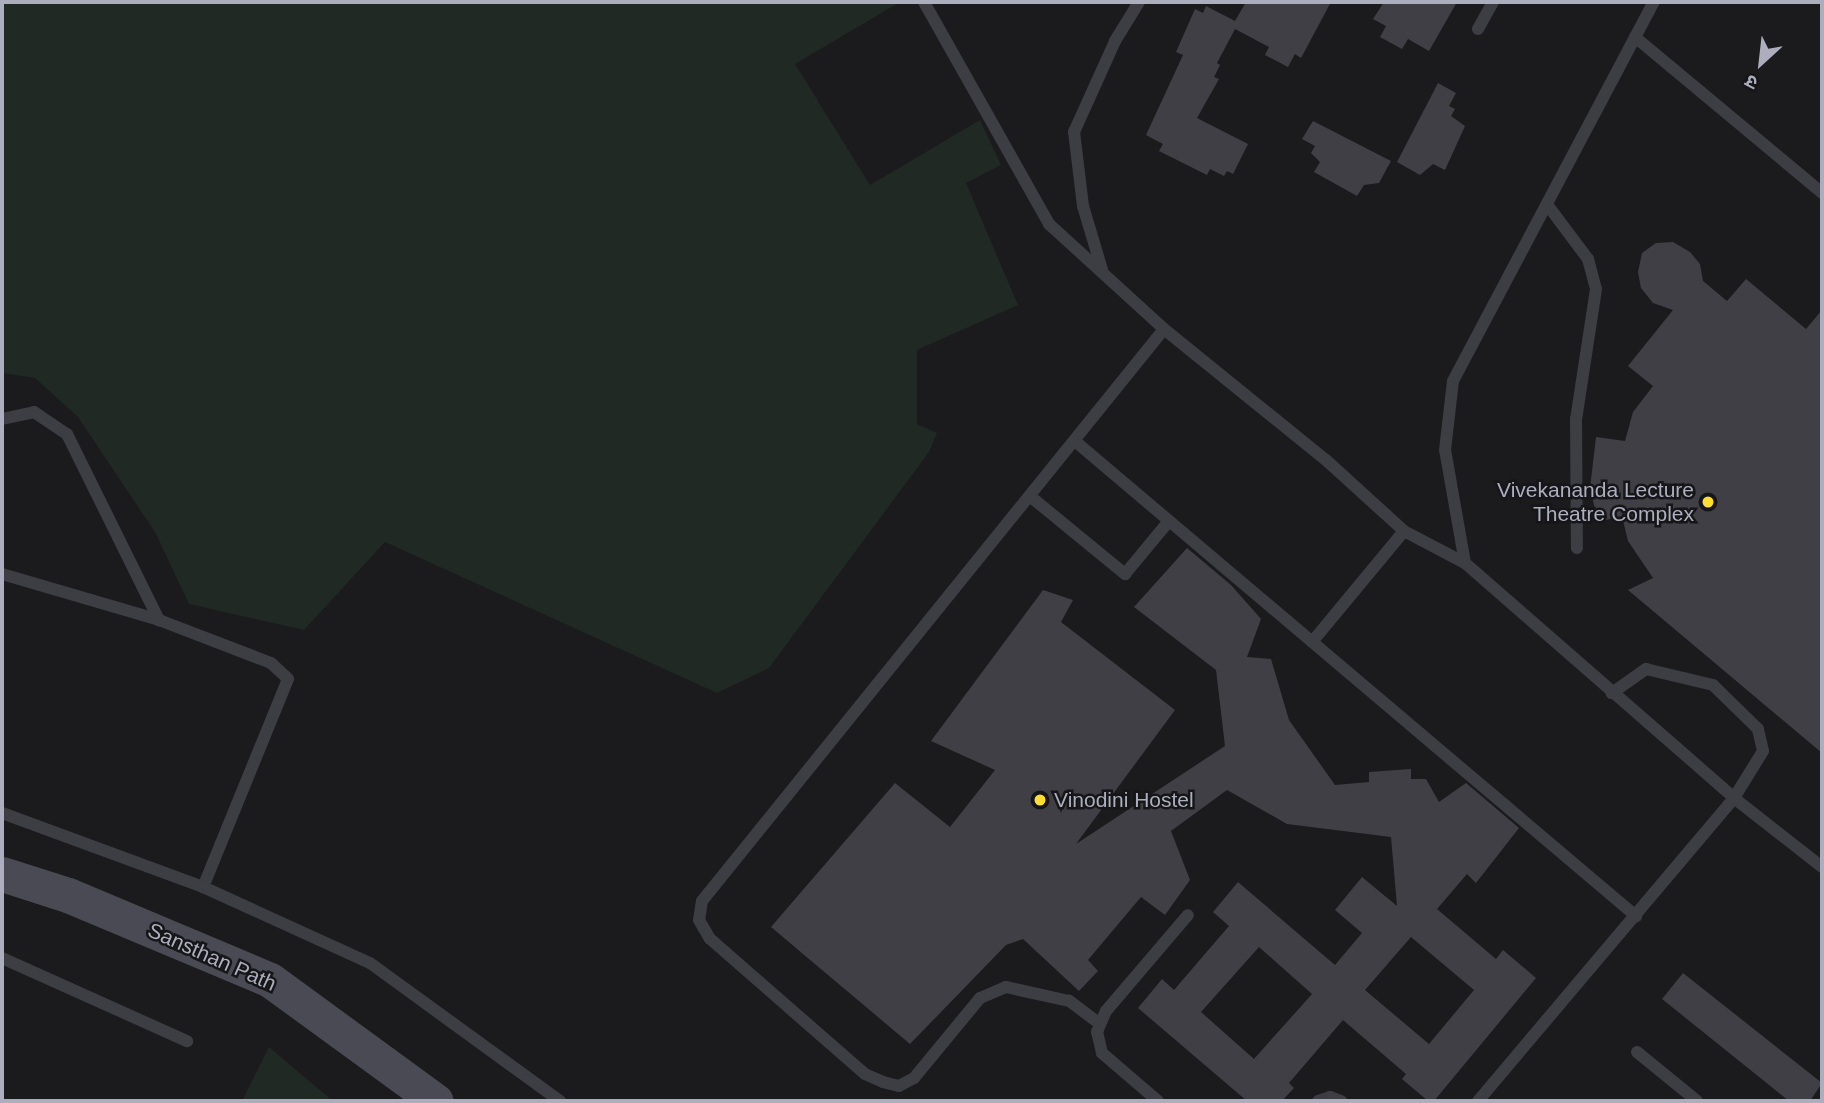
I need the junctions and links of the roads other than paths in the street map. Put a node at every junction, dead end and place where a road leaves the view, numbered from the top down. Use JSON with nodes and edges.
{"nodes":[{"id":1,"x":924,"y":2,"type":"edge"},
{"id":2,"x":1139,"y":2,"type":"edge"},
{"id":3,"x":1493,"y":2,"type":"edge"},
{"id":4,"x":1654,"y":2,"type":"edge"},
{"id":5,"x":1478,"y":29,"type":"dead end"},
{"id":6,"x":1635,"y":37,"type":"junction"},
{"id":7,"x":1822,"y":193,"type":"edge"},
{"id":8,"x":1549,"y":207,"type":"junction"},
{"id":9,"x":1103,"y":273,"type":"junction"},
{"id":10,"x":1164,"y":329,"type":"junction"},
{"id":11,"x":2,"y":419,"type":"edge"},
{"id":12,"x":1076,"y":442,"type":"junction"},
{"id":13,"x":1031,"y":497,"type":"junction"},
{"id":14,"x":1169,"y":521,"type":"junction"},
{"id":15,"x":1404,"y":531,"type":"junction"},
{"id":16,"x":1577,"y":548,"type":"dead end"},
{"id":17,"x":1465,"y":563,"type":"junction"},
{"id":18,"x":2,"y":575,"type":"edge"},
{"id":19,"x":159,"y":620,"type":"junction"},
{"id":20,"x":1312,"y":642,"type":"junction"},
{"id":21,"x":1612,"y":694,"type":"junction"},
{"id":22,"x":1734,"y":798,"type":"junction"},
{"id":23,"x":2,"y":813,"type":"edge"},
{"id":24,"x":1822,"y":867,"type":"edge"},
{"id":25,"x":2,"y":874,"type":"edge"},
{"id":26,"x":203,"y":887,"type":"junction"},
{"id":27,"x":1188,"y":915,"type":"dead end"},
{"id":28,"x":1636,"y":916,"type":"junction"},
{"id":29,"x":2,"y":958,"type":"edge"},
{"id":30,"x":1100,"y":1024,"type":"junction"},
{"id":31,"x":187,"y":1041,"type":"dead end"},
{"id":32,"x":1637,"y":1052,"type":"dead end"},
{"id":33,"x":436,"y":1101,"type":"edge"},
{"id":34,"x":560,"y":1101,"type":"edge"},
{"id":35,"x":1158,"y":1101,"type":"edge"},
{"id":36,"x":1318,"y":1101,"type":"edge"},
{"id":37,"x":1341,"y":1101,"type":"edge"},
{"id":38,"x":1478,"y":1101,"type":"edge"},
{"id":39,"x":1697,"y":1101,"type":"edge"}],
"edges":[{"from":1,"to":9,"type":"lane"},
{"from":2,"to":9,"type":"lane"},
{"from":3,"to":5,"type":"lane"},
{"from":4,"to":6,"type":"lane"},
{"from":6,"to":7,"type":"lane"},
{"from":6,"to":8,"type":"lane"},
{"from":8,"to":16,"type":"lane"},
{"from":8,"to":17,"type":"lane"},
{"from":9,"to":10,"type":"lane"},
{"from":10,"to":12,"type":"lane"},
{"from":10,"to":15,"type":"lane"},
{"from":11,"to":19,"type":"lane"},
{"from":12,"to":13,"type":"lane"},
{"from":12,"to":14,"type":"lane"},
{"from":13,"to":14,"type":"lane"},
{"from":13,"to":30,"type":"lane"},
{"from":14,"to":20,"type":"lane"},
{"from":15,"to":17,"type":"lane"},
{"from":15,"to":20,"type":"lane"},
{"from":17,"to":21,"type":"lane"},
{"from":18,"to":19,"type":"lane"},
{"from":19,"to":26,"type":"lane"},
{"from":20,"to":28,"type":"lane"},
{"from":21,"to":22,"type":"lane"},
{"from":21,"to":22,"type":"lane"},
{"from":22,"to":24,"type":"lane"},
{"from":22,"to":28,"type":"lane"},
{"from":23,"to":26,"type":"lane"},
{"from":25,"to":33,"type":"street","name":"Sansthan Path"},
{"from":26,"to":34,"type":"lane"},
{"from":27,"to":30,"type":"lane"},
{"from":28,"to":38,"type":"lane"},
{"from":29,"to":31,"type":"lane"},
{"from":30,"to":35,"type":"lane"},
{"from":32,"to":39,"type":"lane"},
{"from":36,"to":37,"type":"lane"}]}
